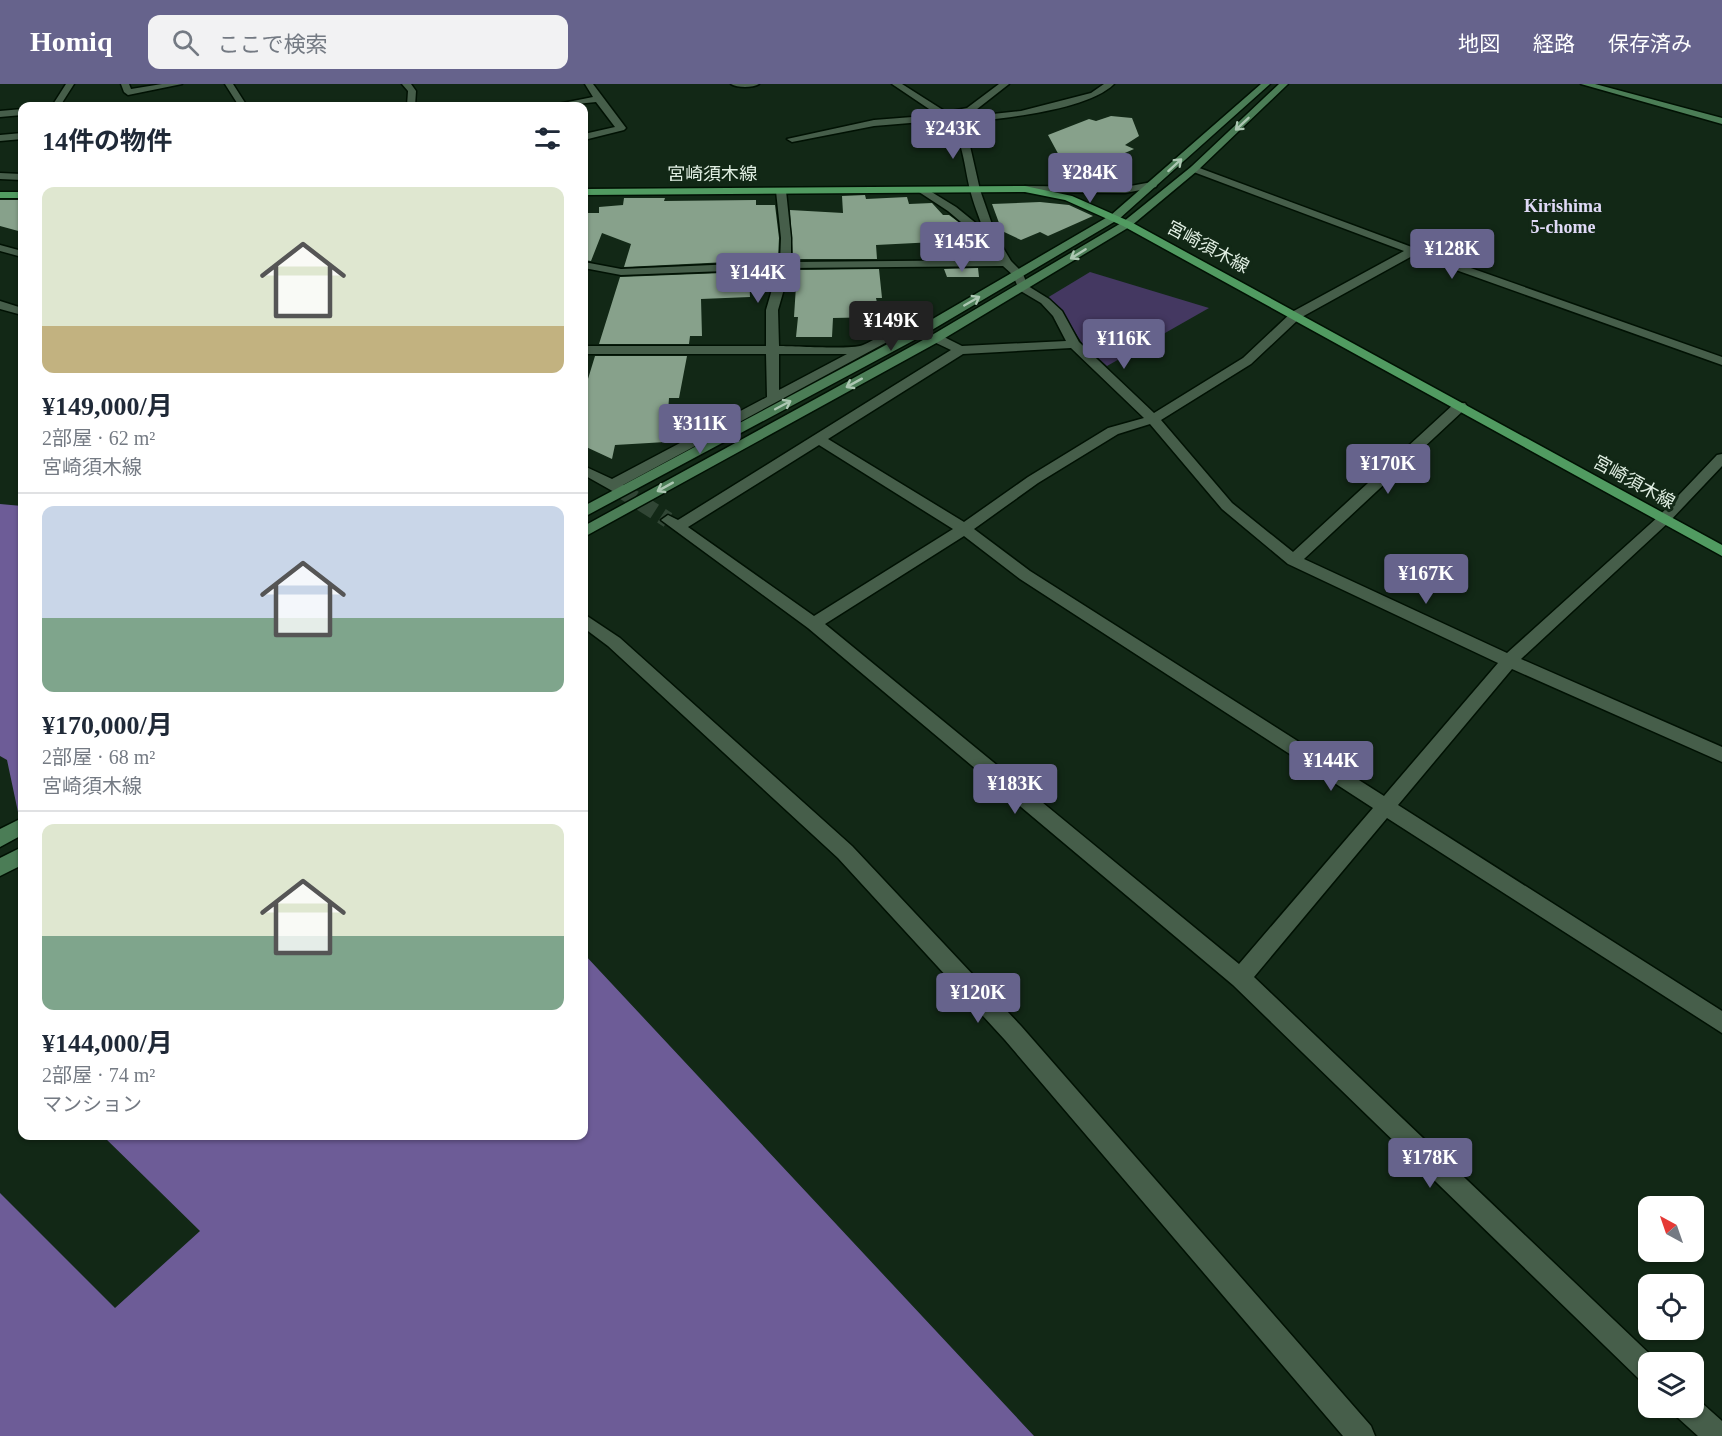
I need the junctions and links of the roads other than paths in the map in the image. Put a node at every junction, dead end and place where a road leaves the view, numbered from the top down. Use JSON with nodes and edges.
{"nodes":[{"id":1,"x":70,"y":84,"type":"edge"},
{"id":2,"x":124,"y":84,"type":"edge"},
{"id":3,"x":178,"y":84,"type":"edge"},
{"id":4,"x":229,"y":84,"type":"edge"},
{"id":5,"x":406,"y":84,"type":"edge"},
{"id":6,"x":589,"y":84,"type":"edge"},
{"id":7,"x":735,"y":84,"type":"edge"},
{"id":8,"x":755,"y":84,"type":"edge"},
{"id":9,"x":896,"y":84,"type":"edge"},
{"id":10,"x":1005,"y":84,"type":"edge"},
{"id":11,"x":1110,"y":84,"type":"edge"},
{"id":12,"x":1266,"y":84,"type":"edge"},
{"id":13,"x":1284,"y":84,"type":"edge"},
{"id":14,"x":1585,"y":84,"type":"edge"},
{"id":15,"x":598,"y":99,"type":"junction"},
{"id":16,"x":59,"y":102,"type":"edge"},
{"id":17,"x":240,"y":102,"type":"edge"},
{"id":18,"x":411,"y":102,"type":"edge"},
{"id":19,"x":582,"y":102,"type":"edge"},
{"id":20,"x":18,"y":112,"type":"edge"},
{"id":21,"x":0,"y":114,"type":"edge"},
{"id":22,"x":948,"y":117,"type":"junction"},
{"id":23,"x":1722,"y":121,"type":"edge"},
{"id":24,"x":18,"y":136,"type":"edge"},
{"id":25,"x":588,"y":136,"type":"edge"},
{"id":26,"x":0,"y":138,"type":"edge"},
{"id":27,"x":792,"y":139,"type":"dead end"},
{"id":28,"x":1194,"y":169,"type":"junction"},
{"id":29,"x":0,"y":176,"type":"edge"},
{"id":30,"x":18,"y":177,"type":"edge"},
{"id":31,"x":1152,"y":185,"type":"junction"},
{"id":32,"x":1025,"y":189,"type":"junction"},
{"id":33,"x":921,"y":190,"type":"junction"},
{"id":34,"x":975,"y":190,"type":"junction"},
{"id":35,"x":781,"y":191,"type":"junction"},
{"id":36,"x":588,"y":192,"type":"edge"},
{"id":37,"x":0,"y":195,"type":"edge"},
{"id":38,"x":18,"y":195,"type":"edge"},
{"id":39,"x":1115,"y":217,"type":"junction"},
{"id":40,"x":1127,"y":224,"type":"junction"},
{"id":41,"x":991,"y":236,"type":"junction"},
{"id":42,"x":0,"y":248,"type":"edge"},
{"id":43,"x":1413,"y":250,"type":"junction"},
{"id":44,"x":18,"y":253,"type":"edge"},
{"id":45,"x":1006,"y":263,"type":"junction"},
{"id":46,"x":785,"y":264,"type":"junction"},
{"id":47,"x":588,"y":266,"type":"edge"},
{"id":48,"x":1018,"y":274,"type":"junction"},
{"id":49,"x":1023,"y":288,"type":"junction"},
{"id":50,"x":0,"y":305,"type":"edge"},
{"id":51,"x":18,"y":311,"type":"edge"},
{"id":52,"x":1296,"y":315,"type":"junction"},
{"id":53,"x":916,"y":334,"type":"junction"},
{"id":54,"x":936,"y":338,"type":"junction"},
{"id":55,"x":1074,"y":344,"type":"junction"},
{"id":56,"x":773,"y":349,"type":"junction"},
{"id":57,"x":588,"y":350,"type":"edge"},
{"id":58,"x":864,"y":350,"type":"junction"},
{"id":59,"x":960,"y":350,"type":"junction"},
{"id":60,"x":1722,"y":361,"type":"edge"},
{"id":61,"x":773,"y":397,"type":"junction"},
{"id":62,"x":1460,"y":406,"type":"junction"},
{"id":63,"x":1153,"y":419,"type":"junction"},
{"id":64,"x":819,"y":439,"type":"junction"},
{"id":65,"x":1722,"y":458,"type":"edge"},
{"id":66,"x":588,"y":472,"type":"edge"},
{"id":67,"x":588,"y":510,"type":"edge"},
{"id":68,"x":1664,"y":519,"type":"junction"},
{"id":69,"x":964,"y":528,"type":"junction"},
{"id":70,"x":588,"y":530,"type":"edge"},
{"id":71,"x":1722,"y":551,"type":"edge"},
{"id":72,"x":1293,"y":560,"type":"junction"},
{"id":73,"x":588,"y":623,"type":"edge"},
{"id":74,"x":814,"y":624,"type":"junction"},
{"id":75,"x":1509,"y":661,"type":"junction"},
{"id":76,"x":1722,"y":755,"type":"edge"},
{"id":77,"x":1385,"y":804,"type":"junction"},
{"id":78,"x":18,"y":828,"type":"edge"},
{"id":79,"x":0,"y":838,"type":"edge"},
{"id":80,"x":18,"y":857,"type":"edge"},
{"id":81,"x":0,"y":868,"type":"edge"},
{"id":82,"x":1240,"y":978,"type":"junction"},
{"id":83,"x":1722,"y":1023,"type":"edge"},
{"id":84,"x":1638,"y":1360,"type":"edge"},
{"id":85,"x":1699,"y":1418,"type":"edge"},
{"id":86,"x":1360,"y":1436,"type":"edge"},
{"id":87,"x":1718,"y":1436,"type":"edge"}],
"edges":[{"from":1,"to":16,"type":"street"},
{"from":2,"to":3,"type":"street"},
{"from":4,"to":17,"type":"street"},
{"from":5,"to":18,"type":"street"},
{"from":6,"to":15,"type":"street"},
{"from":7,"to":8,"type":"street"},
{"from":9,"to":22,"type":"street"},
{"from":10,"to":22,"type":"street"},
{"from":11,"to":22,"type":"street"},
{"from":31,"to":12,"type":"street","one_way":true},
{"from":13,"to":28,"type":"street","one_way":true},
{"from":14,"to":23,"type":"street"},
{"from":15,"to":19,"type":"street"},
{"from":15,"to":25,"type":"street"},
{"from":20,"to":21,"type":"street"},
{"from":22,"to":27,"type":"street"},
{"from":22,"to":34,"type":"street"},
{"from":24,"to":26,"type":"street"},
{"from":28,"to":40,"type":"street"},
{"from":28,"to":43,"type":"street"},
{"from":29,"to":30,"type":"street"},
{"from":31,"to":32,"type":"street"},
{"from":31,"to":39,"type":"street"},
{"from":32,"to":34,"type":"main road","name":"宮崎須木線"},
{"from":32,"to":39,"type":"main road","name":"宮崎須木線"},
{"from":33,"to":34,"type":"main road","name":"宮崎須木線"},
{"from":33,"to":35,"type":"main road","name":"宮崎須木線"},
{"from":33,"to":41,"type":"street"},
{"from":34,"to":41,"type":"street"},
{"from":35,"to":36,"type":"main road","name":"宮崎須木線"},
{"from":35,"to":46,"type":"street"},
{"from":37,"to":38,"type":"main road"},
{"from":39,"to":40,"type":"main road","name":"宮崎須木線"},
{"from":39,"to":48,"type":"street"},
{"from":40,"to":49,"type":"street","one_way":true},
{"from":40,"to":52,"type":"main road","name":"宮崎須木線"},
{"from":41,"to":45,"type":"street"},
{"from":42,"to":44,"type":"street"},
{"from":43,"to":52,"type":"street"},
{"from":43,"to":60,"type":"street"},
{"from":45,"to":46,"type":"street"},
{"from":45,"to":48,"type":"street"},
{"from":46,"to":47,"type":"street"},
{"from":46,"to":56,"type":"street"},
{"from":48,"to":49,"type":"street"},
{"from":53,"to":48,"type":"street","one_way":true},
{"from":49,"to":54,"type":"street"},
{"from":49,"to":55,"type":"street"},
{"from":50,"to":51,"type":"street"},
{"from":52,"to":62,"type":"main road","name":"宮崎須木線"},
{"from":52,"to":63,"type":"street"},
{"from":53,"to":58,"type":"street"},
{"from":67,"to":53,"type":"street","one_way":true},
{"from":54,"to":59,"type":"street"},
{"from":54,"to":70,"type":"street","one_way":true},
{"from":55,"to":59,"type":"street"},
{"from":55,"to":63,"type":"street"},
{"from":56,"to":57,"type":"street"},
{"from":56,"to":58,"type":"street"},
{"from":56,"to":61,"type":"street"},
{"from":58,"to":61,"type":"street"},
{"from":59,"to":64,"type":"street"},
{"from":61,"to":66,"type":"street"},
{"from":62,"to":68,"type":"main road","name":"宮崎須木線"},
{"from":62,"to":72,"type":"street"},
{"from":63,"to":69,"type":"street"},
{"from":63,"to":72,"type":"street"},
{"from":64,"to":69,"type":"street"},
{"from":64,"to":74,"type":"street"},
{"from":65,"to":68,"type":"street"},
{"from":68,"to":71,"type":"main road","name":"宮崎須木線"},
{"from":68,"to":75,"type":"street"},
{"from":69,"to":74,"type":"street"},
{"from":69,"to":77,"type":"street"},
{"from":72,"to":75,"type":"street"},
{"from":73,"to":86,"type":"street"},
{"from":74,"to":82,"type":"street"},
{"from":75,"to":76,"type":"street"},
{"from":75,"to":77,"type":"street"},
{"from":77,"to":82,"type":"street"},
{"from":77,"to":83,"type":"street"},
{"from":78,"to":79,"type":"street"},
{"from":80,"to":81,"type":"street"},
{"from":82,"to":84,"type":"street"},
{"from":85,"to":87,"type":"street"}]}
